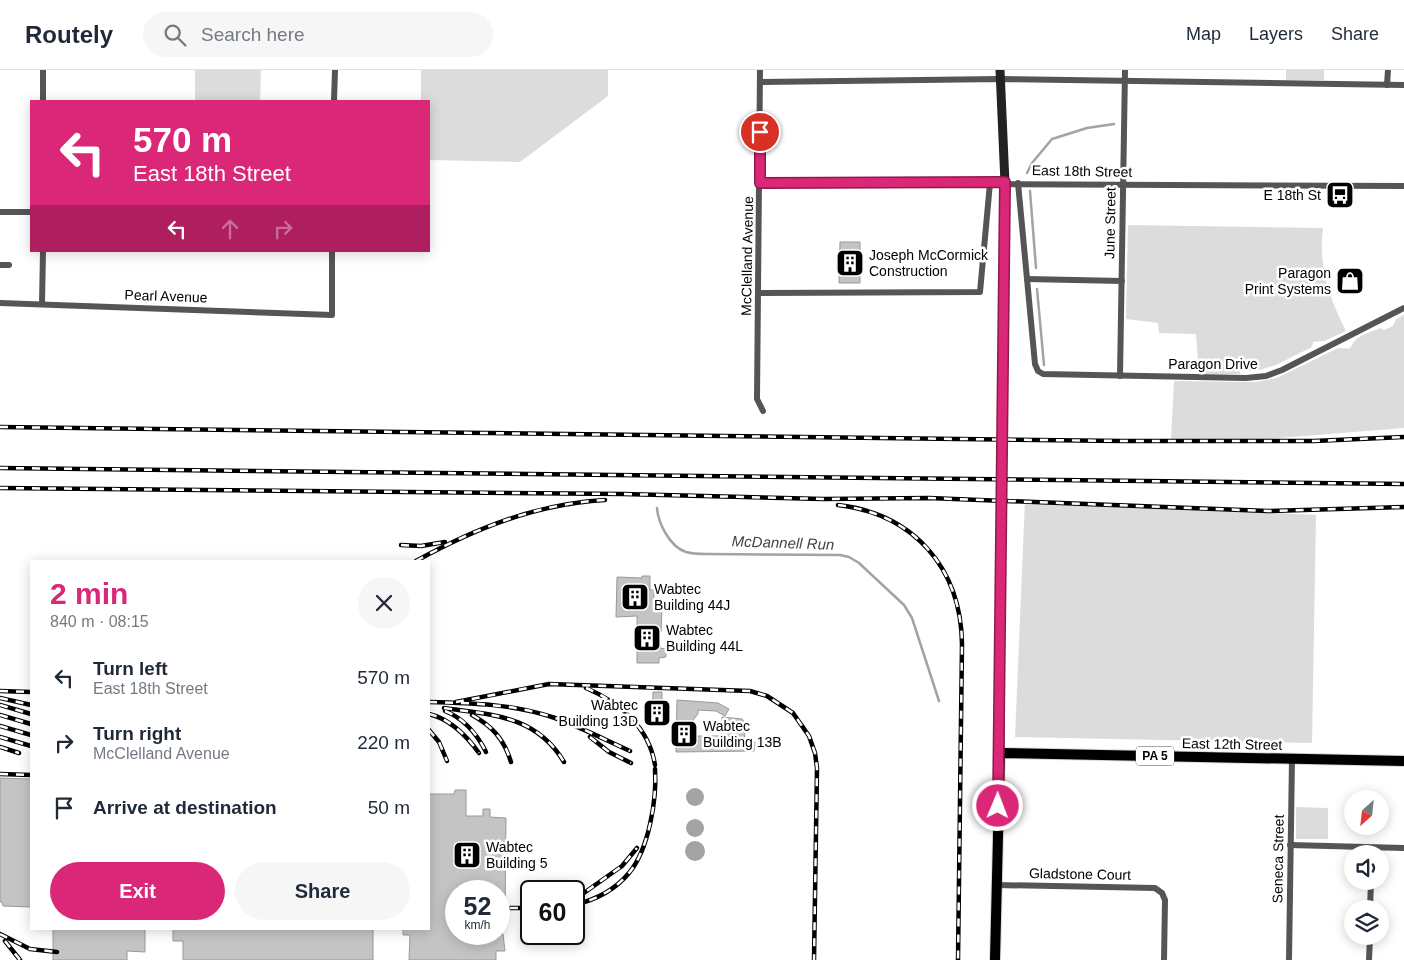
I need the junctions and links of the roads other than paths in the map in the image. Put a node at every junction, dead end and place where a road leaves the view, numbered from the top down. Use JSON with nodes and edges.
{"nodes":[{"id":1,"x":43,"y":70,"type":"edge"},
{"id":2,"x":334,"y":70,"type":"edge"},
{"id":3,"x":760,"y":70,"type":"edge"},
{"id":4,"x":1125,"y":70,"type":"edge"},
{"id":5,"x":1388,"y":70,"type":"edge"},
{"id":6,"x":1000,"y":74,"type":"edge"},
{"id":7,"x":1125,"y":81,"type":"junction"},
{"id":8,"x":760,"y":82,"type":"junction"},
{"id":9,"x":1387,"y":85,"type":"junction"},
{"id":10,"x":1404,"y":85,"type":"edge"},
{"id":11,"x":43,"y":100,"type":"edge"},
{"id":12,"x":334,"y":100,"type":"edge"},
{"id":13,"x":990,"y":182,"type":"junction"},
{"id":14,"x":1005,"y":182,"type":"junction"},
{"id":15,"x":760,"y":183,"type":"junction"},
{"id":16,"x":1018,"y":183,"type":"junction"},
{"id":17,"x":1124,"y":184,"type":"junction"},
{"id":18,"x":1404,"y":186,"type":"edge"},
{"id":19,"x":0,"y":212,"type":"edge"},
{"id":20,"x":30,"y":212,"type":"edge"},
{"id":21,"x":43,"y":252,"type":"edge"},
{"id":22,"x":332,"y":252,"type":"edge"},
{"id":23,"x":0,"y":265,"type":"edge"},
{"id":24,"x":9,"y":265,"type":"dead end"},
{"id":25,"x":1027,"y":279,"type":"junction"},
{"id":26,"x":1122,"y":281,"type":"junction"},
{"id":27,"x":758,"y":293,"type":"junction"},
{"id":28,"x":0,"y":303,"type":"edge"},
{"id":29,"x":42,"y":304,"type":"junction"},
{"id":30,"x":1404,"y":308,"type":"edge"},
{"id":31,"x":1120,"y":376,"type":"junction"},
{"id":32,"x":763,"y":411,"type":"dead end"},
{"id":33,"x":1000,"y":753,"type":"junction"},
{"id":34,"x":1292,"y":758,"type":"junction"},
{"id":35,"x":1404,"y":761,"type":"edge"},
{"id":36,"x":1290,"y":845,"type":"junction"},
{"id":37,"x":1344,"y":848,"type":"edge"},
{"id":38,"x":1404,"y":848,"type":"edge"},
{"id":39,"x":1389,"y":849,"type":"edge"},
{"id":40,"x":997,"y":885,"type":"junction"},
{"id":41,"x":1370,"y":945,"type":"edge"},
{"id":42,"x":995,"y":960,"type":"edge"},
{"id":43,"x":1164,"y":960,"type":"edge"},
{"id":44,"x":1288,"y":960,"type":"edge"},
{"id":45,"x":1369,"y":960,"type":"edge"}],
"edges":[{"from":1,"to":11,"type":"street"},
{"from":2,"to":12,"type":"street"},
{"from":3,"to":8,"type":"street","name":"McClelland Avenue"},
{"from":4,"to":7,"type":"street","name":"June Street"},
{"from":5,"to":9,"type":"street"},
{"from":6,"to":7,"type":"street"},
{"from":6,"to":8,"type":"street"},
{"from":6,"to":14,"type":"street"},
{"from":7,"to":9,"type":"street"},
{"from":7,"to":17,"type":"street","name":"June Street"},
{"from":8,"to":15,"type":"street","name":"McClelland Avenue"},
{"from":9,"to":10,"type":"street"},
{"from":13,"to":14,"type":"street","name":"East 18th Street"},
{"from":13,"to":15,"type":"street","name":"East 18th Street"},
{"from":13,"to":27,"type":"street"},
{"from":14,"to":16,"type":"street","name":"East 18th Street"},
{"from":14,"to":33,"type":"street","bridge":true},
{"from":15,"to":27,"type":"street","name":"McClelland Avenue"},
{"from":16,"to":17,"type":"street","name":"East 18th Street"},
{"from":16,"to":25,"type":"street"},
{"from":17,"to":18,"type":"street","name":"East 18th Street"},
{"from":17,"to":26,"type":"street","name":"June Street"},
{"from":19,"to":20,"type":"street"},
{"from":21,"to":29,"type":"street"},
{"from":22,"to":29,"type":"street","name":"Pearl Avenue"},
{"from":23,"to":24,"type":"street"},
{"from":25,"to":26,"type":"street"},
{"from":25,"to":31,"type":"street","name":"Paragon Drive"},
{"from":26,"to":31,"type":"street","name":"June Street"},
{"from":27,"to":32,"type":"street","name":"McClelland Avenue"},
{"from":28,"to":29,"type":"street","name":"Pearl Avenue"},
{"from":30,"to":31,"type":"street","name":"Paragon Drive"},
{"from":33,"to":34,"type":"main road","name":"East 12th Street","number":"PA 5"},
{"from":33,"to":40,"type":"main road"},
{"from":34,"to":35,"type":"main road","name":"East 12th Street","number":"PA 5"},
{"from":34,"to":36,"type":"street","name":"Seneca Street"},
{"from":36,"to":37,"type":"street"},
{"from":36,"to":44,"type":"street","name":"Seneca Street"},
{"from":38,"to":39,"type":"street"},
{"from":40,"to":42,"type":"main road"},
{"from":40,"to":43,"type":"street","name":"Gladstone Court"},
{"from":41,"to":45,"type":"street"}]}
